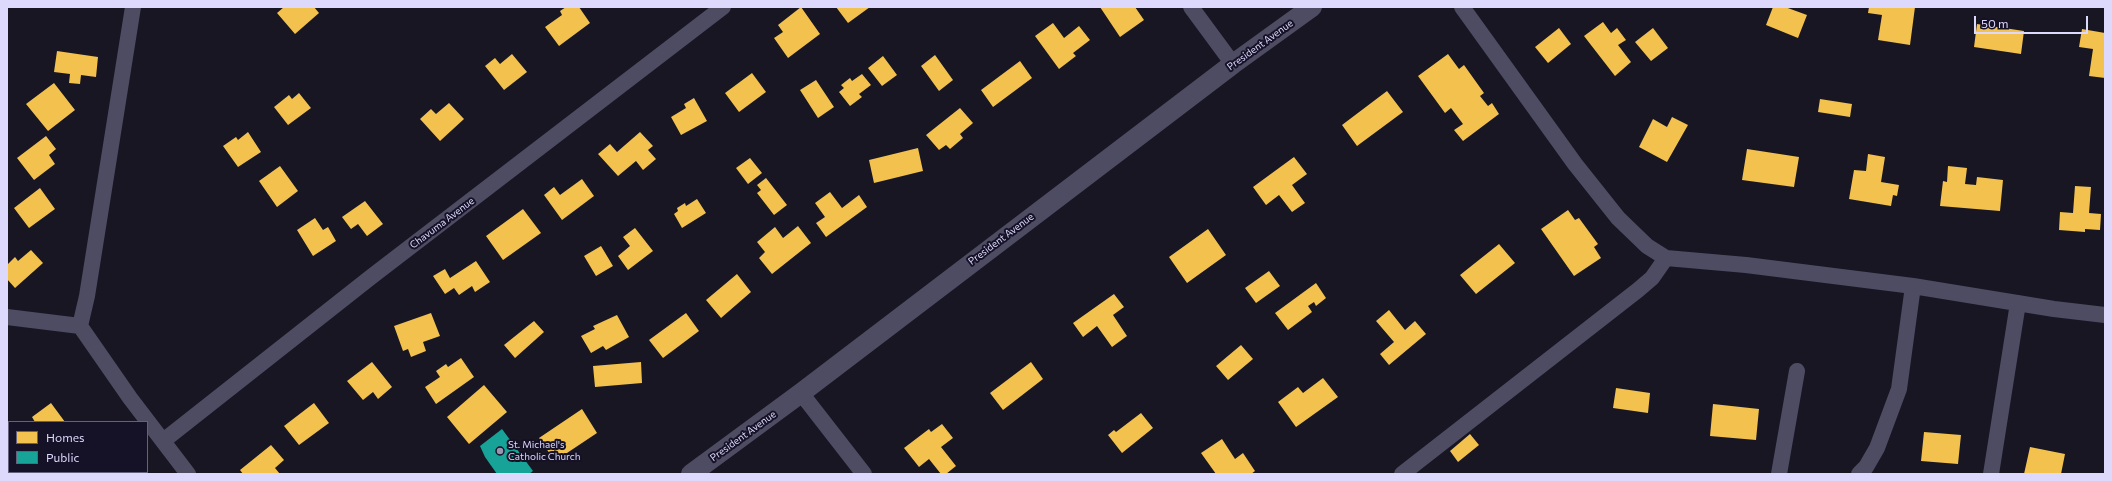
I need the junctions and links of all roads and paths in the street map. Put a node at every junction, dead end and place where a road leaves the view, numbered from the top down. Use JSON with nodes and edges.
{"nodes":[{"id":1,"x":133,"y":7,"type":"edge"},
{"id":2,"x":723,"y":7,"type":"edge"},
{"id":3,"x":1191,"y":7,"type":"edge"},
{"id":4,"x":1312,"y":7,"type":"edge"},
{"id":5,"x":1462,"y":7,"type":"edge"},
{"id":6,"x":1233,"y":64,"type":"junction"},
{"id":7,"x":1666,"y":258,"type":"junction"},
{"id":8,"x":1913,"y":286,"type":"junction"},
{"id":9,"x":2018,"y":303,"type":"junction"},
{"id":10,"x":2105,"y":315,"type":"edge"},
{"id":11,"x":7,"y":317,"type":"edge"},
{"id":12,"x":80,"y":326,"type":"junction"},
{"id":13,"x":1797,"y":371,"type":"dead end"},
{"id":14,"x":804,"y":396,"type":"junction"},
{"id":15,"x":148,"y":421,"type":"edge"},
{"id":16,"x":148,"y":421,"type":"edge"},
{"id":17,"x":163,"y":441,"type":"junction"},
{"id":18,"x":188,"y":474,"type":"edge"},
{"id":19,"x":691,"y":474,"type":"edge"},
{"id":20,"x":863,"y":474,"type":"edge"},
{"id":21,"x":1402,"y":474,"type":"edge"},
{"id":22,"x":1779,"y":474,"type":"edge"},
{"id":23,"x":1859,"y":474,"type":"edge"},
{"id":24,"x":1991,"y":474,"type":"edge"}],
"edges":[{"from":1,"to":12,"type":"street"},
{"from":2,"to":17,"type":"street","name":"Chavuma Avenue"},
{"from":3,"to":6,"type":"street"},
{"from":4,"to":6,"type":"street","name":"President Avenue"},
{"from":5,"to":7,"type":"street"},
{"from":6,"to":14,"type":"street","name":"President Avenue"},
{"from":7,"to":8,"type":"street"},
{"from":7,"to":21,"type":"street"},
{"from":8,"to":9,"type":"street"},
{"from":8,"to":23,"type":"street"},
{"from":9,"to":10,"type":"street"},
{"from":9,"to":24,"type":"street"},
{"from":11,"to":12,"type":"street"},
{"from":12,"to":16,"type":"street"},
{"from":13,"to":22,"type":"street"},
{"from":14,"to":19,"type":"street","name":"President Avenue"},
{"from":14,"to":20,"type":"street"},
{"from":15,"to":17,"type":"street"},
{"from":17,"to":18,"type":"street"}]}
